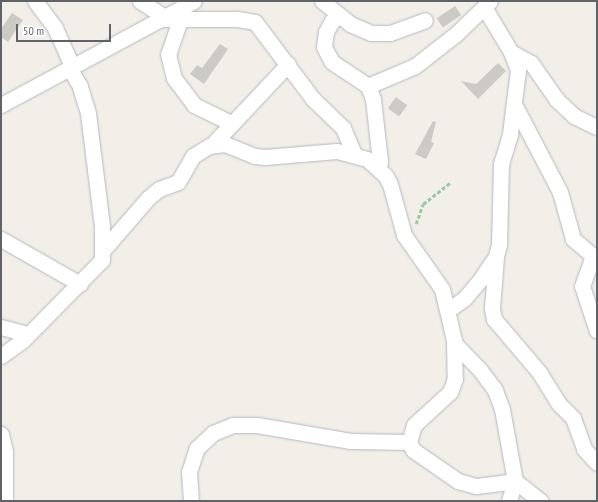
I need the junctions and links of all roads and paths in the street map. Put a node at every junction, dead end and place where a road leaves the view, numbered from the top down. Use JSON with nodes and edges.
{"nodes":[{"id":1,"x":35,"y":1,"type":"edge"},
{"id":2,"x":140,"y":1,"type":"edge"},
{"id":3,"x":194,"y":1,"type":"edge"},
{"id":4,"x":322,"y":1,"type":"edge"},
{"id":5,"x":487,"y":4,"type":"edge"},
{"id":6,"x":338,"y":16,"type":"junction"},
{"id":7,"x":162,"y":18,"type":"junction"},
{"id":8,"x":180,"y":20,"type":"junction"},
{"id":9,"x":425,"y":20,"type":"dead end"},
{"id":10,"x":511,"y":52,"type":"junction"},
{"id":11,"x":288,"y":64,"type":"junction"},
{"id":12,"x":71,"y":67,"type":"junction"},
{"id":13,"x":368,"y":86,"type":"junction"},
{"id":14,"x":514,"y":104,"type":"junction"},
{"id":15,"x":1,"y":105,"type":"edge"},
{"id":16,"x":232,"y":123,"type":"junction"},
{"id":17,"x":597,"y":127,"type":"edge"},
{"id":18,"x":212,"y":145,"type":"junction"},
{"id":19,"x":354,"y":154,"type":"junction"},
{"id":20,"x":379,"y":168,"type":"junction"},
{"id":21,"x":450,"y":183,"type":"dead end"},
{"id":22,"x":1,"y":239,"type":"edge"},
{"id":23,"x":411,"y":246,"type":"junction"},
{"id":24,"x":103,"y":250,"type":"junction"},
{"id":25,"x":496,"y":256,"type":"junction"},
{"id":26,"x":80,"y":284,"type":"junction"},
{"id":27,"x":448,"y":310,"type":"junction"},
{"id":28,"x":1,"y":327,"type":"edge"},
{"id":29,"x":597,"y":331,"type":"edge"},
{"id":30,"x":28,"y":334,"type":"junction"},
{"id":31,"x":455,"y":344,"type":"junction"},
{"id":32,"x":1,"y":356,"type":"edge"},
{"id":33,"x":1,"y":434,"type":"edge"},
{"id":34,"x":410,"y":442,"type":"junction"},
{"id":35,"x":597,"y":463,"type":"edge"},
{"id":36,"x":515,"y":481,"type":"junction"},
{"id":37,"x":5,"y":501,"type":"edge"},
{"id":38,"x":191,"y":501,"type":"edge"},
{"id":39,"x":509,"y":501,"type":"edge"},
{"id":40,"x":541,"y":501,"type":"edge"}],
"edges":[{"from":1,"to":12,"type":"street"},
{"from":2,"to":7,"type":"street"},
{"from":3,"to":7,"type":"street"},
{"from":4,"to":6,"type":"street"},
{"from":5,"to":10,"type":"street"},
{"from":5,"to":13,"type":"street"},
{"from":6,"to":9,"type":"street"},
{"from":6,"to":13,"type":"street"},
{"from":7,"to":8,"type":"street"},
{"from":7,"to":12,"type":"street"},
{"from":8,"to":11,"type":"street"},
{"from":8,"to":16,"type":"street"},
{"from":10,"to":14,"type":"street"},
{"from":10,"to":17,"type":"street"},
{"from":11,"to":16,"type":"street"},
{"from":11,"to":19,"type":"street"},
{"from":12,"to":15,"type":"street"},
{"from":12,"to":24,"type":"street"},
{"from":13,"to":20,"type":"street"},
{"from":14,"to":25,"type":"street"},
{"from":14,"to":29,"type":"street"},
{"from":16,"to":18,"type":"street"},
{"from":18,"to":19,"type":"street"},
{"from":18,"to":24,"type":"street"},
{"from":19,"to":20,"type":"street"},
{"from":20,"to":23,"type":"street"},
{"from":21,"to":23,"type":"path"},
{"from":22,"to":26,"type":"street"},
{"from":23,"to":27,"type":"street"},
{"from":24,"to":26,"type":"street"},
{"from":25,"to":27,"type":"street"},
{"from":25,"to":35,"type":"street"},
{"from":26,"to":30,"type":"street"},
{"from":27,"to":31,"type":"street"},
{"from":28,"to":30,"type":"street"},
{"from":30,"to":32,"type":"street"},
{"from":31,"to":34,"type":"street"},
{"from":31,"to":36,"type":"street"},
{"from":33,"to":37,"type":"street"},
{"from":34,"to":36,"type":"street"},
{"from":34,"to":38,"type":"street"},
{"from":36,"to":39,"type":"street"},
{"from":36,"to":40,"type":"street"}]}
